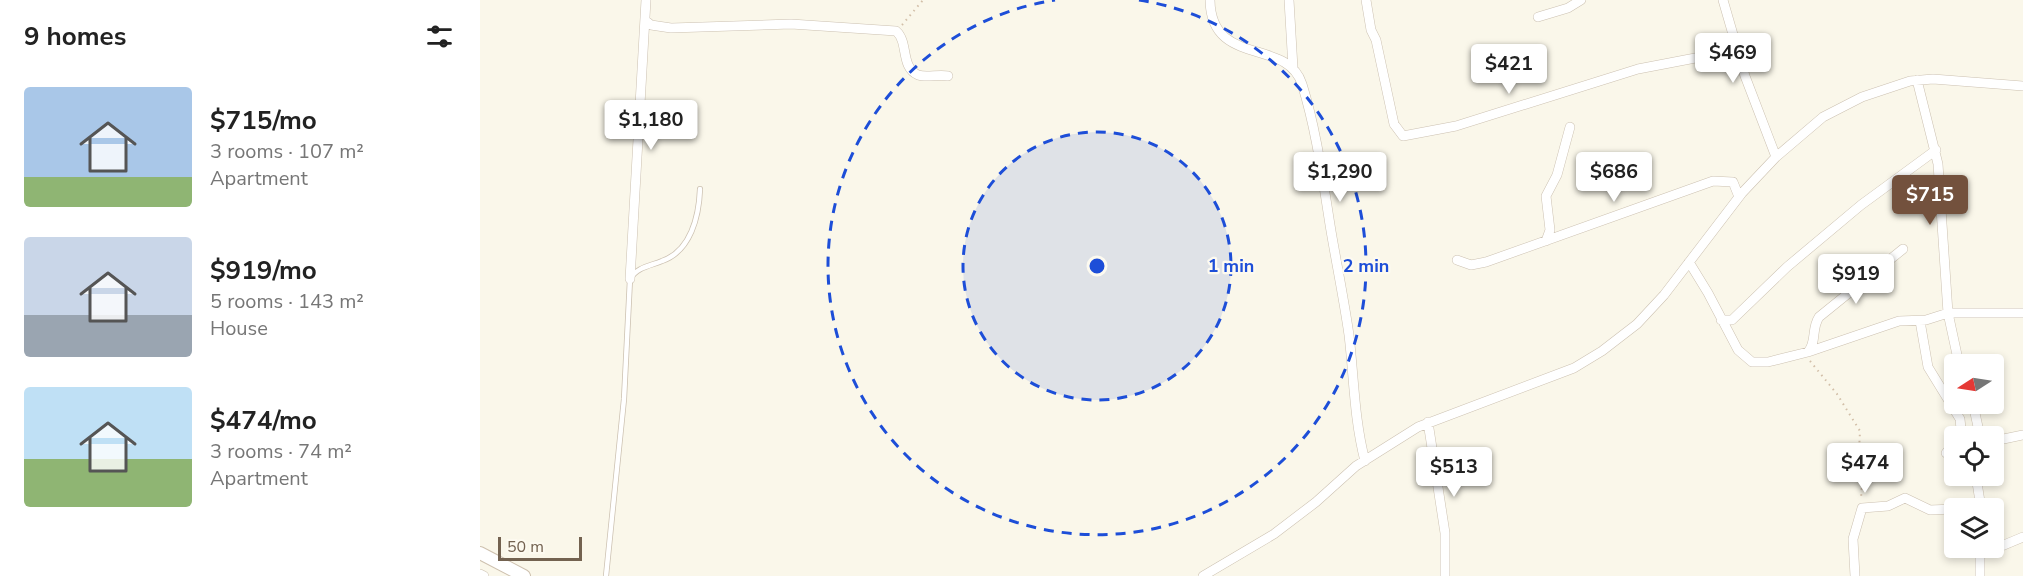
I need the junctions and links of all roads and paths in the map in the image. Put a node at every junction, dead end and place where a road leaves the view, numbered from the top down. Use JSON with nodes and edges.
{"nodes":[{"id":1,"x":645,"y":0,"type":"edge"},
{"id":2,"x":923,"y":0,"type":"edge"},
{"id":3,"x":1210,"y":0,"type":"edge"},
{"id":4,"x":1289,"y":0,"type":"edge"},
{"id":5,"x":1366,"y":0,"type":"edge"},
{"id":6,"x":1581,"y":0,"type":"edge"},
{"id":7,"x":1723,"y":0,"type":"edge"},
{"id":8,"x":1538,"y":16,"type":"dead end"},
{"id":9,"x":646,"y":21,"type":"junction"},
{"id":10,"x":896,"y":31,"type":"junction"},
{"id":11,"x":1737,"y":50,"type":"junction"},
{"id":12,"x":1293,"y":68,"type":"junction"},
{"id":13,"x":948,"y":76,"type":"dead end"},
{"id":14,"x":1917,"y":80,"type":"junction"},
{"id":15,"x":2023,"y":86,"type":"edge"},
{"id":16,"x":1570,"y":127,"type":"dead end"},
{"id":17,"x":1936,"y":150,"type":"junction"},
{"id":18,"x":1776,"y":157,"type":"junction"},
{"id":19,"x":700,"y":189,"type":"dead end"},
{"id":20,"x":1739,"y":197,"type":"junction"},
{"id":21,"x":1546,"y":241,"type":"junction"},
{"id":22,"x":1903,"y":249,"type":"dead end"},
{"id":23,"x":1457,"y":260,"type":"dead end"},
{"id":24,"x":1689,"y":262,"type":"junction"},
{"id":25,"x":630,"y":279,"type":"junction"},
{"id":26,"x":1948,"y":313,"type":"junction"},
{"id":27,"x":2023,"y":313,"type":"edge"},
{"id":28,"x":1721,"y":320,"type":"junction"},
{"id":29,"x":1920,"y":321,"type":"junction"},
{"id":30,"x":1806,"y":353,"type":"junction"},
{"id":31,"x":1957,"y":354,"type":"edge"},
{"id":32,"x":1428,"y":422,"type":"junction"},
{"id":33,"x":1961,"y":426,"type":"edge"},
{"id":34,"x":2023,"y":435,"type":"edge"},
{"id":35,"x":2004,"y":439,"type":"edge"},
{"id":36,"x":1365,"y":461,"type":"junction"},
{"id":37,"x":1862,"y":508,"type":"junction"},
{"id":38,"x":1944,"y":509,"type":"edge"},
{"id":39,"x":2023,"y":537,"type":"edge"},
{"id":40,"x":2004,"y":543,"type":"edge"},
{"id":41,"x":480,"y":553,"type":"edge"},
{"id":42,"x":1980,"y":558,"type":"edge"},
{"id":43,"x":524,"y":576,"type":"edge"},
{"id":44,"x":606,"y":576,"type":"edge"},
{"id":45,"x":1203,"y":576,"type":"edge"},
{"id":46,"x":1445,"y":576,"type":"edge"},
{"id":47,"x":1855,"y":576,"type":"edge"},
{"id":48,"x":1980,"y":576,"type":"edge"}],
"edges":[{"from":1,"to":9,"type":"street"},
{"from":2,"to":10,"type":"path"},
{"from":3,"to":12,"type":"street"},
{"from":4,"to":12,"type":"street"},
{"from":5,"to":11,"type":"street"},
{"from":6,"to":8,"type":"street"},
{"from":7,"to":11,"type":"street"},
{"from":9,"to":10,"type":"street"},
{"from":9,"to":25,"type":"street"},
{"from":10,"to":13,"type":"street"},
{"from":11,"to":18,"type":"street"},
{"from":12,"to":36,"type":"street"},
{"from":14,"to":15,"type":"street"},
{"from":14,"to":17,"type":"street"},
{"from":14,"to":18,"type":"street"},
{"from":16,"to":21,"type":"street"},
{"from":17,"to":26,"type":"street"},
{"from":17,"to":28,"type":"street"},
{"from":18,"to":20,"type":"street"},
{"from":19,"to":25,"type":"lane"},
{"from":20,"to":21,"type":"street"},
{"from":20,"to":24,"type":"street"},
{"from":21,"to":23,"type":"street"},
{"from":22,"to":30,"type":"street"},
{"from":24,"to":28,"type":"street"},
{"from":24,"to":32,"type":"street"},
{"from":25,"to":44,"type":"lane"},
{"from":26,"to":27,"type":"street"},
{"from":26,"to":29,"type":"street"},
{"from":26,"to":31,"type":"street"},
{"from":28,"to":30,"type":"street"},
{"from":29,"to":30,"type":"street"},
{"from":29,"to":33,"type":"street"},
{"from":30,"to":37,"type":"path"},
{"from":32,"to":36,"type":"street"},
{"from":32,"to":46,"type":"street"},
{"from":34,"to":35,"type":"street"},
{"from":36,"to":45,"type":"street"},
{"from":37,"to":38,"type":"street"},
{"from":37,"to":47,"type":"street"},
{"from":39,"to":40,"type":"street"},
{"from":41,"to":43,"type":"street"},
{"from":42,"to":48,"type":"street"}]}
